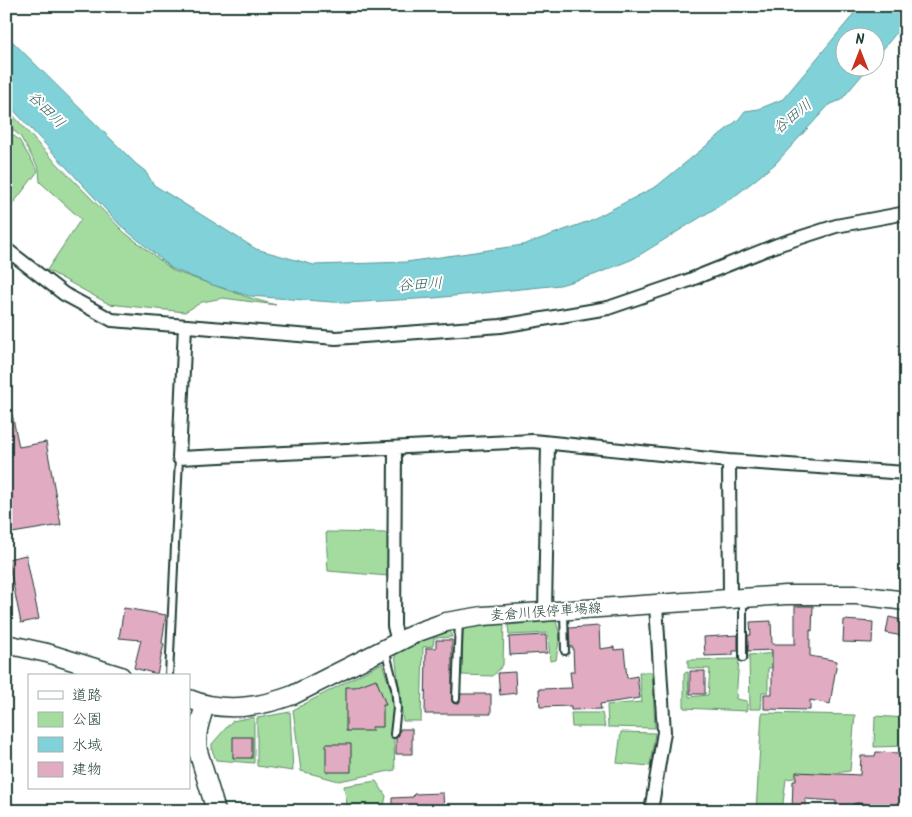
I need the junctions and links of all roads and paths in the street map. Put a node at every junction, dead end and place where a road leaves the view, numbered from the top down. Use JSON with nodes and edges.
{"nodes":[{"id":1,"x":906,"y":213,"type":"edge"},
{"id":2,"x":6,"y":249,"type":"edge"},
{"id":3,"x":185,"y":326,"type":"junction"},
{"id":4,"x":548,"y":443,"type":"junction"},
{"id":5,"x":395,"y":448,"type":"junction"},
{"id":6,"x":179,"y":458,"type":"junction"},
{"id":7,"x":729,"y":461,"type":"junction"},
{"id":8,"x":906,"y":473,"type":"edge"},
{"id":9,"x":736,"y":599,"type":"junction"},
{"id":10,"x":906,"y":601,"type":"edge"},
{"id":11,"x":656,"y":605,"type":"junction"},
{"id":12,"x":564,"y":611,"type":"junction"},
{"id":13,"x":545,"y":612,"type":"junction"},
{"id":14,"x":459,"y":620,"type":"junction"},
{"id":15,"x":6,"y":644,"type":"edge"},
{"id":16,"x":392,"y":645,"type":"junction"},
{"id":17,"x":565,"y":652,"type":"dead end"},
{"id":18,"x":743,"y":658,"type":"dead end"},
{"id":19,"x":115,"y":674,"type":"edge"},
{"id":20,"x":168,"y":674,"type":"edge"},
{"id":21,"x":456,"y":699,"type":"dead end"},
{"id":22,"x":197,"y":703,"type":"edge"},
{"id":23,"x":394,"y":734,"type":"dead end"},
{"id":24,"x":216,"y":811,"type":"edge"},
{"id":25,"x":651,"y":811,"type":"edge"},
{"id":26,"x":857,"y":811,"type":"edge"},
{"id":27,"x":862,"y":811,"type":"edge"}],
"edges":[{"from":1,"to":3,"type":"street"},
{"from":2,"to":3,"type":"street"},
{"from":3,"to":6,"type":"street"},
{"from":4,"to":5,"type":"street"},
{"from":4,"to":7,"type":"street"},
{"from":4,"to":13,"type":"street"},
{"from":5,"to":6,"type":"street"},
{"from":5,"to":16,"type":"street"},
{"from":6,"to":20,"type":"lane"},
{"from":7,"to":8,"type":"street"},
{"from":7,"to":9,"type":"street"},
{"from":9,"to":10,"type":"main road","name":"麦倉川俣停車場線"},
{"from":9,"to":11,"type":"main road","name":"麦倉川俣停車場線"},
{"from":9,"to":18,"type":"lane"},
{"from":11,"to":12,"type":"main road","name":"麦倉川俣停車場線"},
{"from":11,"to":25,"type":"street"},
{"from":12,"to":13,"type":"main road","name":"麦倉川俣停車場線"},
{"from":12,"to":17,"type":"lane"},
{"from":13,"to":14,"type":"main road","name":"麦倉川俣停車場線"},
{"from":14,"to":16,"type":"main road","name":"麦倉川俣停車場線"},
{"from":14,"to":21,"type":"lane"},
{"from":15,"to":19,"type":"main road"},
{"from":16,"to":22,"type":"main road","name":"麦倉川俣停車場線"},
{"from":16,"to":23,"type":"lane"},
{"from":22,"to":24,"type":"main road"},
{"from":26,"to":27,"type":"street"}]}
